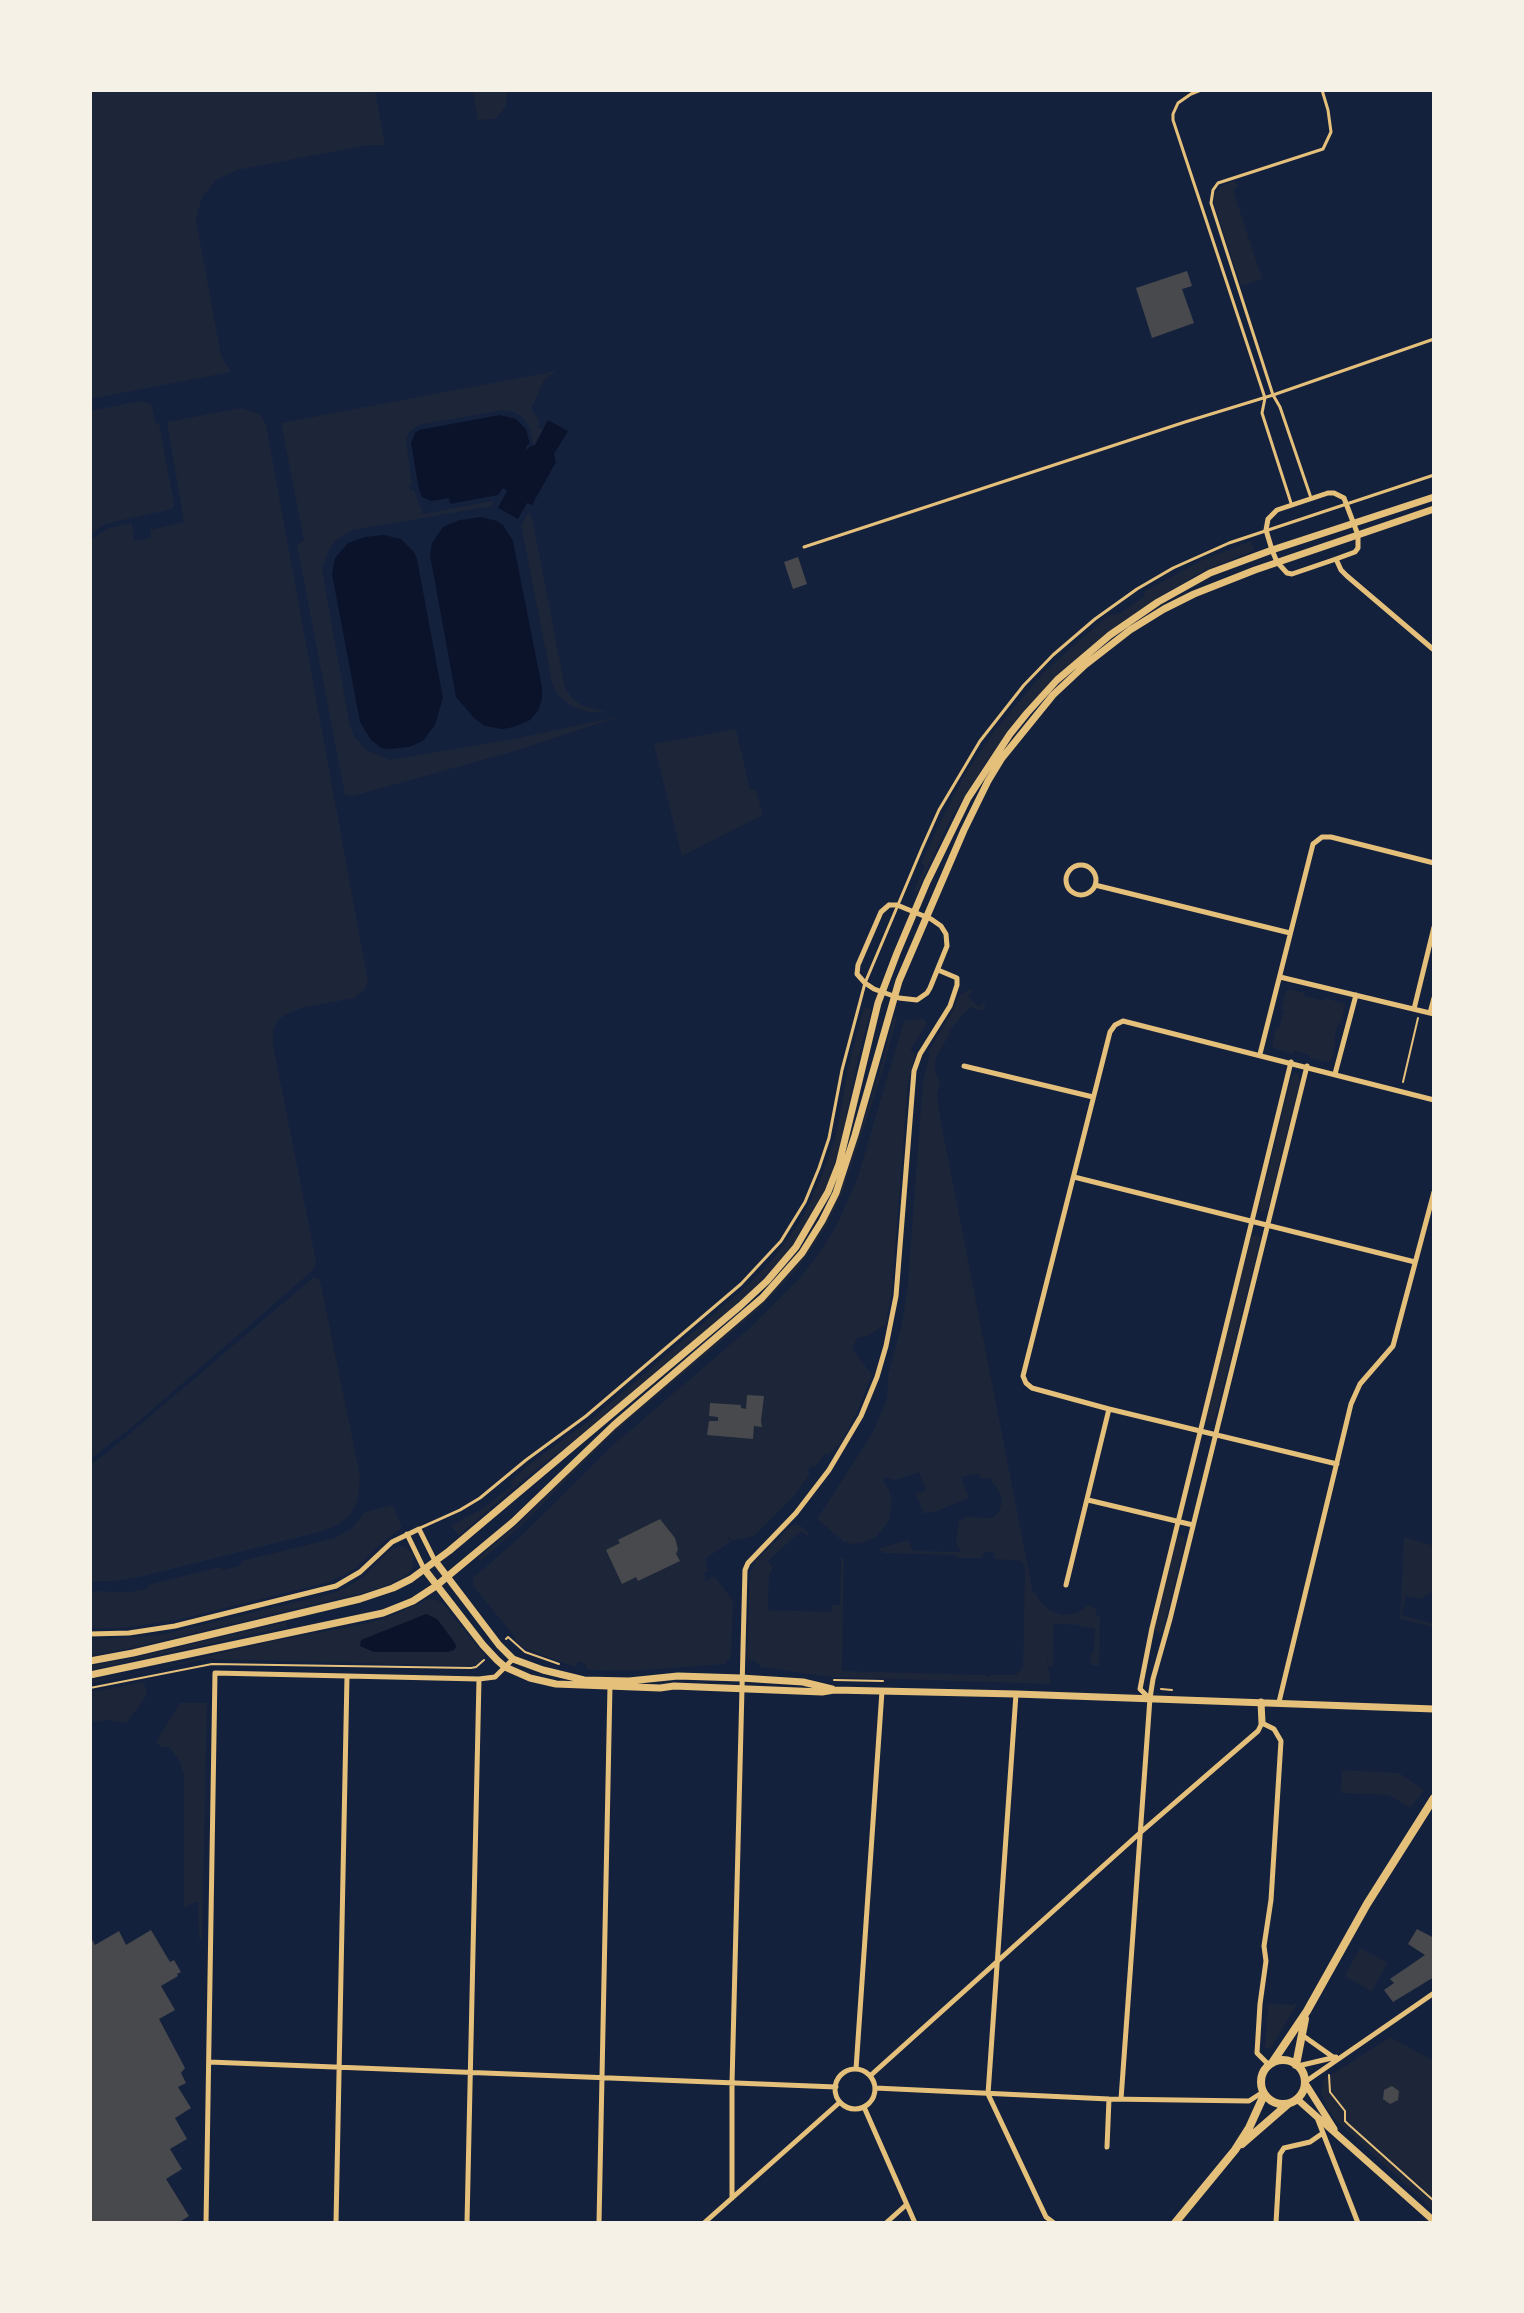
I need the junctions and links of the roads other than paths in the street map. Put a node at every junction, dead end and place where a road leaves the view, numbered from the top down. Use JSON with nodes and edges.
{"nodes":[{"id":1,"x":1201,"y":90,"type":"edge"},
{"id":2,"x":1322,"y":90,"type":"edge"},
{"id":3,"x":1434,"y":339,"type":"edge"},
{"id":4,"x":1273,"y":395,"type":"junction"},
{"id":5,"x":1265,"y":398,"type":"junction"},
{"id":6,"x":1434,"y":475,"type":"edge"},
{"id":7,"x":1434,"y":497,"type":"edge"},
{"id":8,"x":1311,"y":498,"type":"junction"},
{"id":9,"x":1347,"y":504,"type":"junction"},
{"id":10,"x":1292,"y":505,"type":"junction"},
{"id":11,"x":1434,"y":509,"type":"edge"},
{"id":12,"x":1354,"y":523,"type":"junction"},
{"id":13,"x":1266,"y":530,"type":"junction"},
{"id":14,"x":1358,"y":535,"type":"junction"},
{"id":15,"x":804,"y":547,"type":"dead end"},
{"id":16,"x":1272,"y":550,"type":"junction"},
{"id":17,"x":1336,"y":559,"type":"junction"},
{"id":18,"x":1277,"y":562,"type":"junction"},
{"id":19,"x":1434,"y":650,"type":"edge"},
{"id":20,"x":1434,"y":863,"type":"edge"},
{"id":21,"x":1095,"y":885,"type":"junction"},
{"id":22,"x":897,"y":905,"type":"junction"},
{"id":23,"x":915,"y":912,"type":"junction"},
{"id":24,"x":926,"y":917,"type":"junction"},
{"id":25,"x":1434,"y":927,"type":"edge"},
{"id":26,"x":1290,"y":933,"type":"junction"},
{"id":27,"x":938,"y":970,"type":"junction"},
{"id":28,"x":1280,"y":977,"type":"junction"},
{"id":29,"x":865,"y":983,"type":"junction"},
{"id":30,"x":882,"y":993,"type":"junction"},
{"id":31,"x":1356,"y":995,"type":"junction"},
{"id":32,"x":893,"y":997,"type":"junction"},
{"id":33,"x":1434,"y":998,"type":"edge"},
{"id":34,"x":1417,"y":1010,"type":"junction"},
{"id":35,"x":1432,"y":1013,"type":"edge"},
{"id":36,"x":1260,"y":1054,"type":"junction"},
{"id":37,"x":1291,"y":1062,"type":"junction"},
{"id":38,"x":964,"y":1066,"type":"dead end"},
{"id":39,"x":1307,"y":1066,"type":"junction"},
{"id":40,"x":1335,"y":1074,"type":"junction"},
{"id":41,"x":1093,"y":1097,"type":"junction"},
{"id":42,"x":1434,"y":1100,"type":"edge"},
{"id":43,"x":1074,"y":1177,"type":"junction"},
{"id":44,"x":1434,"y":1192,"type":"edge"},
{"id":45,"x":1251,"y":1222,"type":"junction"},
{"id":46,"x":1268,"y":1226,"type":"junction"},
{"id":47,"x":1415,"y":1262,"type":"junction"},
{"id":48,"x":1109,"y":1409,"type":"junction"},
{"id":49,"x":1199,"y":1431,"type":"junction"},
{"id":50,"x":1215,"y":1435,"type":"junction"},
{"id":51,"x":1337,"y":1464,"type":"junction"},
{"id":52,"x":1088,"y":1500,"type":"junction"},
{"id":53,"x":1178,"y":1521,"type":"junction"},
{"id":54,"x":1193,"y":1525,"type":"junction"},
{"id":55,"x":419,"y":1529,"type":"junction"},
{"id":56,"x":407,"y":1534,"type":"junction"},
{"id":57,"x":436,"y":1562,"type":"junction"},
{"id":58,"x":425,"y":1570,"type":"junction"},
{"id":59,"x":447,"y":1578,"type":"junction"},
{"id":60,"x":1066,"y":1585,"type":"dead end"},
{"id":61,"x":436,"y":1586,"type":"junction"},
{"id":62,"x":90,"y":1634,"type":"edge"},
{"id":63,"x":513,"y":1659,"type":"junction"},
{"id":64,"x":90,"y":1661,"type":"edge"},
{"id":65,"x":505,"y":1667,"type":"junction"},
{"id":66,"x":90,"y":1675,"type":"edge"},
{"id":67,"x":347,"y":1676,"type":"junction"},
{"id":68,"x":741,"y":1678,"type":"junction"},
{"id":69,"x":479,"y":1679,"type":"junction"},
{"id":70,"x":610,"y":1683,"type":"junction"},
{"id":71,"x":741,"y":1689,"type":"junction"},
{"id":72,"x":834,"y":1690,"type":"junction"},
{"id":73,"x":882,"y":1691,"type":"junction"},
{"id":74,"x":1016,"y":1694,"type":"junction"},
{"id":75,"x":1150,"y":1698,"type":"junction"},
{"id":76,"x":1261,"y":1702,"type":"junction"},
{"id":77,"x":1279,"y":1702,"type":"junction"},
{"id":78,"x":1434,"y":1709,"type":"edge"},
{"id":79,"x":1262,"y":1723,"type":"junction"},
{"id":80,"x":1434,"y":1798,"type":"edge"},
{"id":81,"x":90,"y":1807,"type":"edge"},
{"id":82,"x":1434,"y":1807,"type":"edge"},
{"id":83,"x":90,"y":1815,"type":"edge"},
{"id":84,"x":1418,"y":1824,"type":"junction"},
{"id":85,"x":1141,"y":1832,"type":"junction"},
{"id":86,"x":997,"y":1962,"type":"junction"},
{"id":87,"x":1434,"y":1993,"type":"edge"},
{"id":88,"x":1307,"y":2011,"type":"junction"},
{"id":89,"x":1302,"y":2035,"type":"junction"},
{"id":90,"x":1337,"y":2057,"type":"junction"},
{"id":91,"x":209,"y":2062,"type":"junction"},
{"id":92,"x":1270,"y":2064,"type":"junction"},
{"id":93,"x":1297,"y":2066,"type":"junction"},
{"id":94,"x":339,"y":2067,"type":"junction"},
{"id":95,"x":856,"y":2069,"type":"junction"},
{"id":96,"x":471,"y":2073,"type":"junction"},
{"id":97,"x":870,"y":2076,"type":"junction"},
{"id":98,"x":602,"y":2079,"type":"junction"},
{"id":99,"x":1305,"y":2082,"type":"junction"},
{"id":100,"x":732,"y":2083,"type":"junction"},
{"id":101,"x":836,"y":2087,"type":"junction"},
{"id":102,"x":875,"y":2088,"type":"junction"},
{"id":103,"x":988,"y":2094,"type":"junction"},
{"id":104,"x":1264,"y":2094,"type":"junction"},
{"id":105,"x":1109,"y":2099,"type":"junction"},
{"id":106,"x":1121,"y":2099,"type":"junction"},
{"id":107,"x":840,"y":2102,"type":"junction"},
{"id":108,"x":1292,"y":2102,"type":"junction"},
{"id":109,"x":864,"y":2107,"type":"junction"},
{"id":110,"x":1318,"y":2120,"type":"junction"},
{"id":111,"x":1323,"y":2133,"type":"junction"},
{"id":112,"x":1338,"y":2134,"type":"junction"},
{"id":113,"x":1107,"y":2147,"type":"dead end"},
{"id":114,"x":1235,"y":2150,"type":"junction"},
{"id":115,"x":732,"y":2198,"type":"junction"},
{"id":116,"x":906,"y":2205,"type":"junction"},
{"id":117,"x":1434,"y":2221,"type":"edge"},
{"id":118,"x":206,"y":2223,"type":"edge"},
{"id":119,"x":336,"y":2223,"type":"edge"},
{"id":120,"x":467,"y":2223,"type":"edge"},
{"id":121,"x":599,"y":2223,"type":"edge"},
{"id":122,"x":704,"y":2223,"type":"edge"},
{"id":123,"x":886,"y":2223,"type":"edge"},
{"id":124,"x":915,"y":2223,"type":"edge"},
{"id":125,"x":1054,"y":2223,"type":"edge"},
{"id":126,"x":1175,"y":2223,"type":"edge"},
{"id":127,"x":1276,"y":2223,"type":"edge"},
{"id":128,"x":1358,"y":2223,"type":"edge"}],
"edges":[{"from":1,"to":5,"type":"lane"},
{"from":2,"to":4,"type":"lane"},
{"from":3,"to":4,"type":"lane"},
{"from":4,"to":5,"type":"lane"},
{"from":4,"to":8,"type":"lane"},
{"from":5,"to":10,"type":"lane"},
{"from":5,"to":15,"type":"lane"},
{"from":6,"to":9,"type":"lane"},
{"from":7,"to":12,"type":"main road"},
{"from":8,"to":9,"type":"street"},
{"from":8,"to":10,"type":"street"},
{"from":9,"to":12,"type":"street"},
{"from":9,"to":13,"type":"lane"},
{"from":10,"to":13,"type":"street"},
{"from":11,"to":14,"type":"main road"},
{"from":12,"to":14,"type":"street"},
{"from":12,"to":16,"type":"main road"},
{"from":13,"to":16,"type":"street"},
{"from":13,"to":22,"type":"lane"},
{"from":14,"to":17,"type":"street"},
{"from":14,"to":18,"type":"main road"},
{"from":16,"to":18,"type":"street"},
{"from":16,"to":23,"type":"main road"},
{"from":17,"to":18,"type":"street"},
{"from":17,"to":19,"type":"street"},
{"from":18,"to":24,"type":"main road"},
{"from":20,"to":26,"type":"street"},
{"from":21,"to":21,"type":"street"},
{"from":21,"to":26,"type":"street"},
{"from":22,"to":23,"type":"street"},
{"from":22,"to":29,"type":"lane"},
{"from":22,"to":29,"type":"street"},
{"from":23,"to":24,"type":"street"},
{"from":23,"to":30,"type":"main road"},
{"from":24,"to":27,"type":"street"},
{"from":24,"to":32,"type":"main road"},
{"from":25,"to":34,"type":"street"},
{"from":26,"to":28,"type":"street"},
{"from":27,"to":32,"type":"street"},
{"from":27,"to":68,"type":"street"},
{"from":28,"to":31,"type":"street"},
{"from":28,"to":36,"type":"street"},
{"from":29,"to":30,"type":"street"},
{"from":29,"to":55,"type":"lane"},
{"from":30,"to":32,"type":"street"},
{"from":30,"to":57,"type":"main road"},
{"from":31,"to":34,"type":"street"},
{"from":31,"to":40,"type":"street"},
{"from":32,"to":59,"type":"main road"},
{"from":33,"to":35,"type":"street"},
{"from":34,"to":35,"type":"street"},
{"from":36,"to":37,"type":"street"},
{"from":36,"to":41,"type":"street"},
{"from":37,"to":39,"type":"street"},
{"from":37,"to":45,"type":"street"},
{"from":38,"to":41,"type":"street"},
{"from":39,"to":40,"type":"street"},
{"from":39,"to":46,"type":"street"},
{"from":40,"to":42,"type":"street"},
{"from":41,"to":43,"type":"street"},
{"from":43,"to":45,"type":"street"},
{"from":43,"to":48,"type":"street"},
{"from":44,"to":47,"type":"street"},
{"from":45,"to":46,"type":"street"},
{"from":45,"to":49,"type":"street"},
{"from":46,"to":47,"type":"street"},
{"from":46,"to":50,"type":"street"},
{"from":47,"to":51,"type":"street"},
{"from":48,"to":49,"type":"street"},
{"from":48,"to":52,"type":"street"},
{"from":49,"to":50,"type":"street"},
{"from":49,"to":53,"type":"street"},
{"from":50,"to":51,"type":"street"},
{"from":50,"to":54,"type":"street"},
{"from":51,"to":77,"type":"street"},
{"from":52,"to":53,"type":"street"},
{"from":52,"to":60,"type":"street"},
{"from":53,"to":54,"type":"street"},
{"from":53,"to":75,"type":"street"},
{"from":54,"to":75,"type":"street"},
{"from":55,"to":56,"type":"street"},
{"from":55,"to":57,"type":"street"},
{"from":56,"to":58,"type":"street"},
{"from":56,"to":62,"type":"street"},
{"from":57,"to":58,"type":"main road"},
{"from":57,"to":59,"type":"main road"},
{"from":58,"to":61,"type":"main road"},
{"from":58,"to":64,"type":"main road"},
{"from":59,"to":61,"type":"main road"},
{"from":59,"to":63,"type":"main road"},
{"from":61,"to":65,"type":"main road"},
{"from":61,"to":66,"type":"main road"},
{"from":63,"to":65,"type":"street"},
{"from":63,"to":70,"type":"main road"},
{"from":65,"to":69,"type":"street"},
{"from":65,"to":70,"type":"main road"},
{"from":67,"to":69,"type":"street"},
{"from":67,"to":91,"type":"street"},
{"from":67,"to":94,"type":"street"},
{"from":68,"to":70,"type":"main road"},
{"from":68,"to":71,"type":"street"},
{"from":68,"to":72,"type":"main road"},
{"from":69,"to":96,"type":"street"},
{"from":70,"to":71,"type":"main road"},
{"from":70,"to":98,"type":"street"},
{"from":71,"to":72,"type":"main road"},
{"from":71,"to":100,"type":"street"},
{"from":72,"to":73,"type":"main road"},
{"from":73,"to":74,"type":"main road"},
{"from":73,"to":95,"type":"street"},
{"from":74,"to":75,"type":"main road"},
{"from":74,"to":86,"type":"street"},
{"from":75,"to":76,"type":"main road"},
{"from":75,"to":85,"type":"street"},
{"from":76,"to":77,"type":"main road"},
{"from":76,"to":79,"type":"main road"},
{"from":77,"to":78,"type":"main road"},
{"from":79,"to":85,"type":"street"},
{"from":79,"to":92,"type":"street"},
{"from":80,"to":84,"type":"main road"},
{"from":81,"to":83,"type":"lane"},
{"from":82,"to":84,"type":"main road"},
{"from":84,"to":88,"type":"main road"},
{"from":85,"to":86,"type":"street"},
{"from":85,"to":106,"type":"street"},
{"from":86,"to":97,"type":"street"},
{"from":86,"to":103,"type":"street"},
{"from":87,"to":90,"type":"street"},
{"from":88,"to":89,"type":"main road"},
{"from":88,"to":92,"type":"main road"},
{"from":89,"to":90,"type":"street"},
{"from":89,"to":93,"type":"main road"},
{"from":90,"to":93,"type":"street"},
{"from":90,"to":99,"type":"street"},
{"from":91,"to":94,"type":"street"},
{"from":91,"to":118,"type":"street"},
{"from":92,"to":93,"type":"main road"},
{"from":92,"to":104,"type":"main road"},
{"from":93,"to":99,"type":"main road"},
{"from":94,"to":96,"type":"street"},
{"from":94,"to":119,"type":"street"},
{"from":95,"to":97,"type":"street"},
{"from":95,"to":101,"type":"street"},
{"from":96,"to":98,"type":"street"},
{"from":96,"to":120,"type":"street"},
{"from":97,"to":102,"type":"street"},
{"from":98,"to":100,"type":"street"},
{"from":98,"to":121,"type":"street"},
{"from":99,"to":108,"type":"main road"},
{"from":99,"to":112,"type":"main road"},
{"from":100,"to":101,"type":"street"},
{"from":100,"to":115,"type":"street"},
{"from":101,"to":107,"type":"street"},
{"from":102,"to":103,"type":"street"},
{"from":102,"to":109,"type":"street"},
{"from":103,"to":105,"type":"street"},
{"from":103,"to":125,"type":"street"},
{"from":104,"to":106,"type":"street"},
{"from":104,"to":108,"type":"main road"},
{"from":104,"to":114,"type":"main road"},
{"from":105,"to":106,"type":"street"},
{"from":105,"to":113,"type":"street"},
{"from":107,"to":109,"type":"street"},
{"from":107,"to":115,"type":"street"},
{"from":108,"to":110,"type":"main road"},
{"from":108,"to":114,"type":"main road"},
{"from":109,"to":116,"type":"street"},
{"from":110,"to":111,"type":"street"},
{"from":110,"to":112,"type":"main road"},
{"from":111,"to":127,"type":"street"},
{"from":111,"to":128,"type":"street"},
{"from":112,"to":117,"type":"main road"},
{"from":114,"to":126,"type":"main road"},
{"from":115,"to":122,"type":"street"},
{"from":116,"to":123,"type":"street"},
{"from":116,"to":124,"type":"street"}]}
